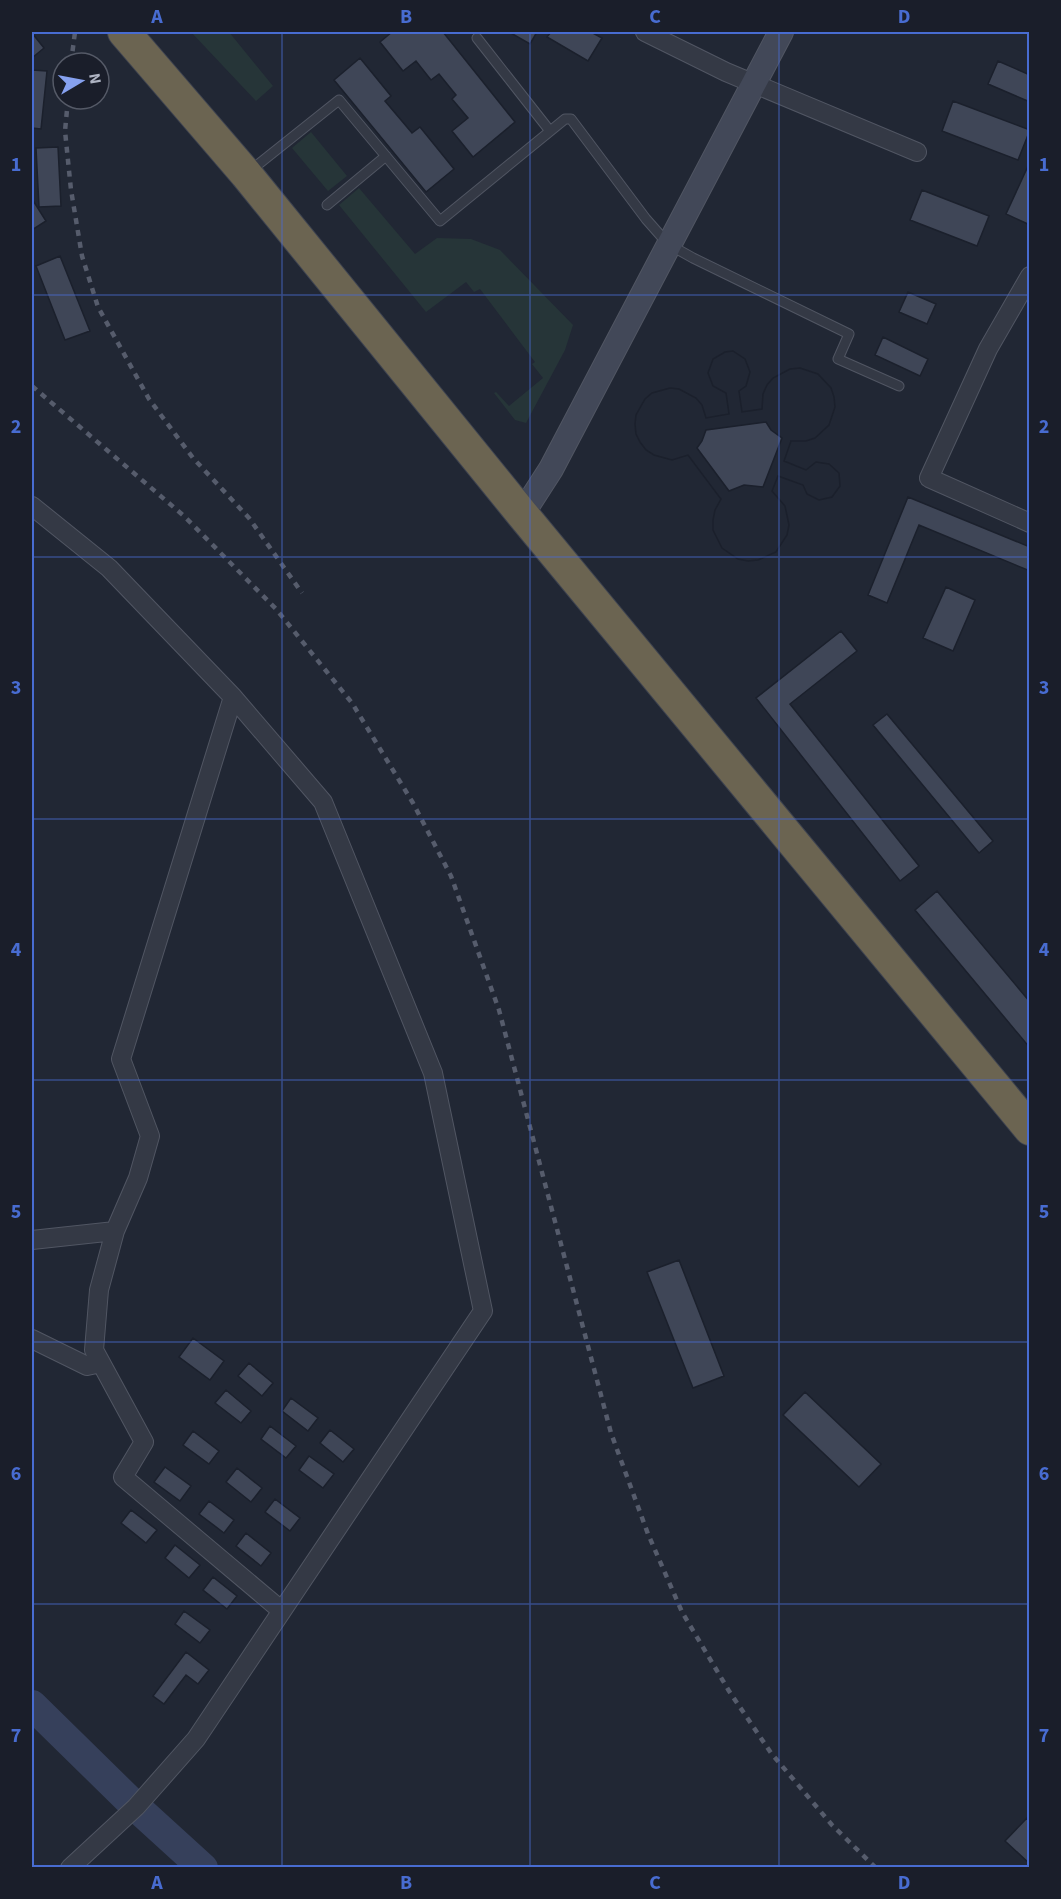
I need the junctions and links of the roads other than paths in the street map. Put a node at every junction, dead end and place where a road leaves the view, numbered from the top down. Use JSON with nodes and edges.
{"nodes":[{"id":1,"x":124,"y":32,"type":"edge"},
{"id":2,"x":645,"y":32,"type":"edge"},
{"id":3,"x":781,"y":32,"type":"edge"},
{"id":4,"x":477,"y":38,"type":"dead end"},
{"id":5,"x":753,"y":84,"type":"junction"},
{"id":6,"x":550,"y":132,"type":"junction"},
{"id":7,"x":917,"y":152,"type":"dead end"},
{"id":8,"x":386,"y":156,"type":"junction"},
{"id":9,"x":246,"y":174,"type":"junction"},
{"id":10,"x":327,"y":205,"type":"dead end"},
{"id":11,"x":668,"y":244,"type":"junction"},
{"id":12,"x":1029,"y":276,"type":"edge"},
{"id":13,"x":899,"y":386,"type":"dead end"},
{"id":14,"x":32,"y":506,"type":"edge"},
{"id":15,"x":522,"y":514,"type":"junction"},
{"id":16,"x":1029,"y":523,"type":"edge"},
{"id":17,"x":233,"y":697,"type":"junction"},
{"id":18,"x":1029,"y":1129,"type":"edge"},
{"id":19,"x":115,"y":1231,"type":"junction"},
{"id":20,"x":32,"y":1239,"type":"edge"},
{"id":21,"x":32,"y":1339,"type":"edge"},
{"id":22,"x":101,"y":1363,"type":"junction"},
{"id":23,"x":282,"y":1611,"type":"junction"},
{"id":24,"x":70,"y":1868,"type":"edge"}],
"edges":[{"from":1,"to":9,"type":"highway"},
{"from":2,"to":5,"type":"street"},
{"from":3,"to":5,"type":"street"},
{"from":4,"to":6,"type":"lane"},
{"from":5,"to":7,"type":"street"},
{"from":5,"to":11,"type":"street"},
{"from":6,"to":8,"type":"lane"},
{"from":6,"to":11,"type":"lane"},
{"from":8,"to":9,"type":"lane"},
{"from":8,"to":10,"type":"lane"},
{"from":9,"to":15,"type":"highway"},
{"from":11,"to":13,"type":"lane"},
{"from":11,"to":15,"type":"street"},
{"from":12,"to":16,"type":"street"},
{"from":14,"to":17,"type":"street"},
{"from":15,"to":18,"type":"highway"},
{"from":17,"to":19,"type":"street"},
{"from":17,"to":23,"type":"street"},
{"from":19,"to":20,"type":"street"},
{"from":19,"to":22,"type":"street"},
{"from":21,"to":22,"type":"street"},
{"from":22,"to":23,"type":"street"},
{"from":23,"to":24,"type":"street"}]}
